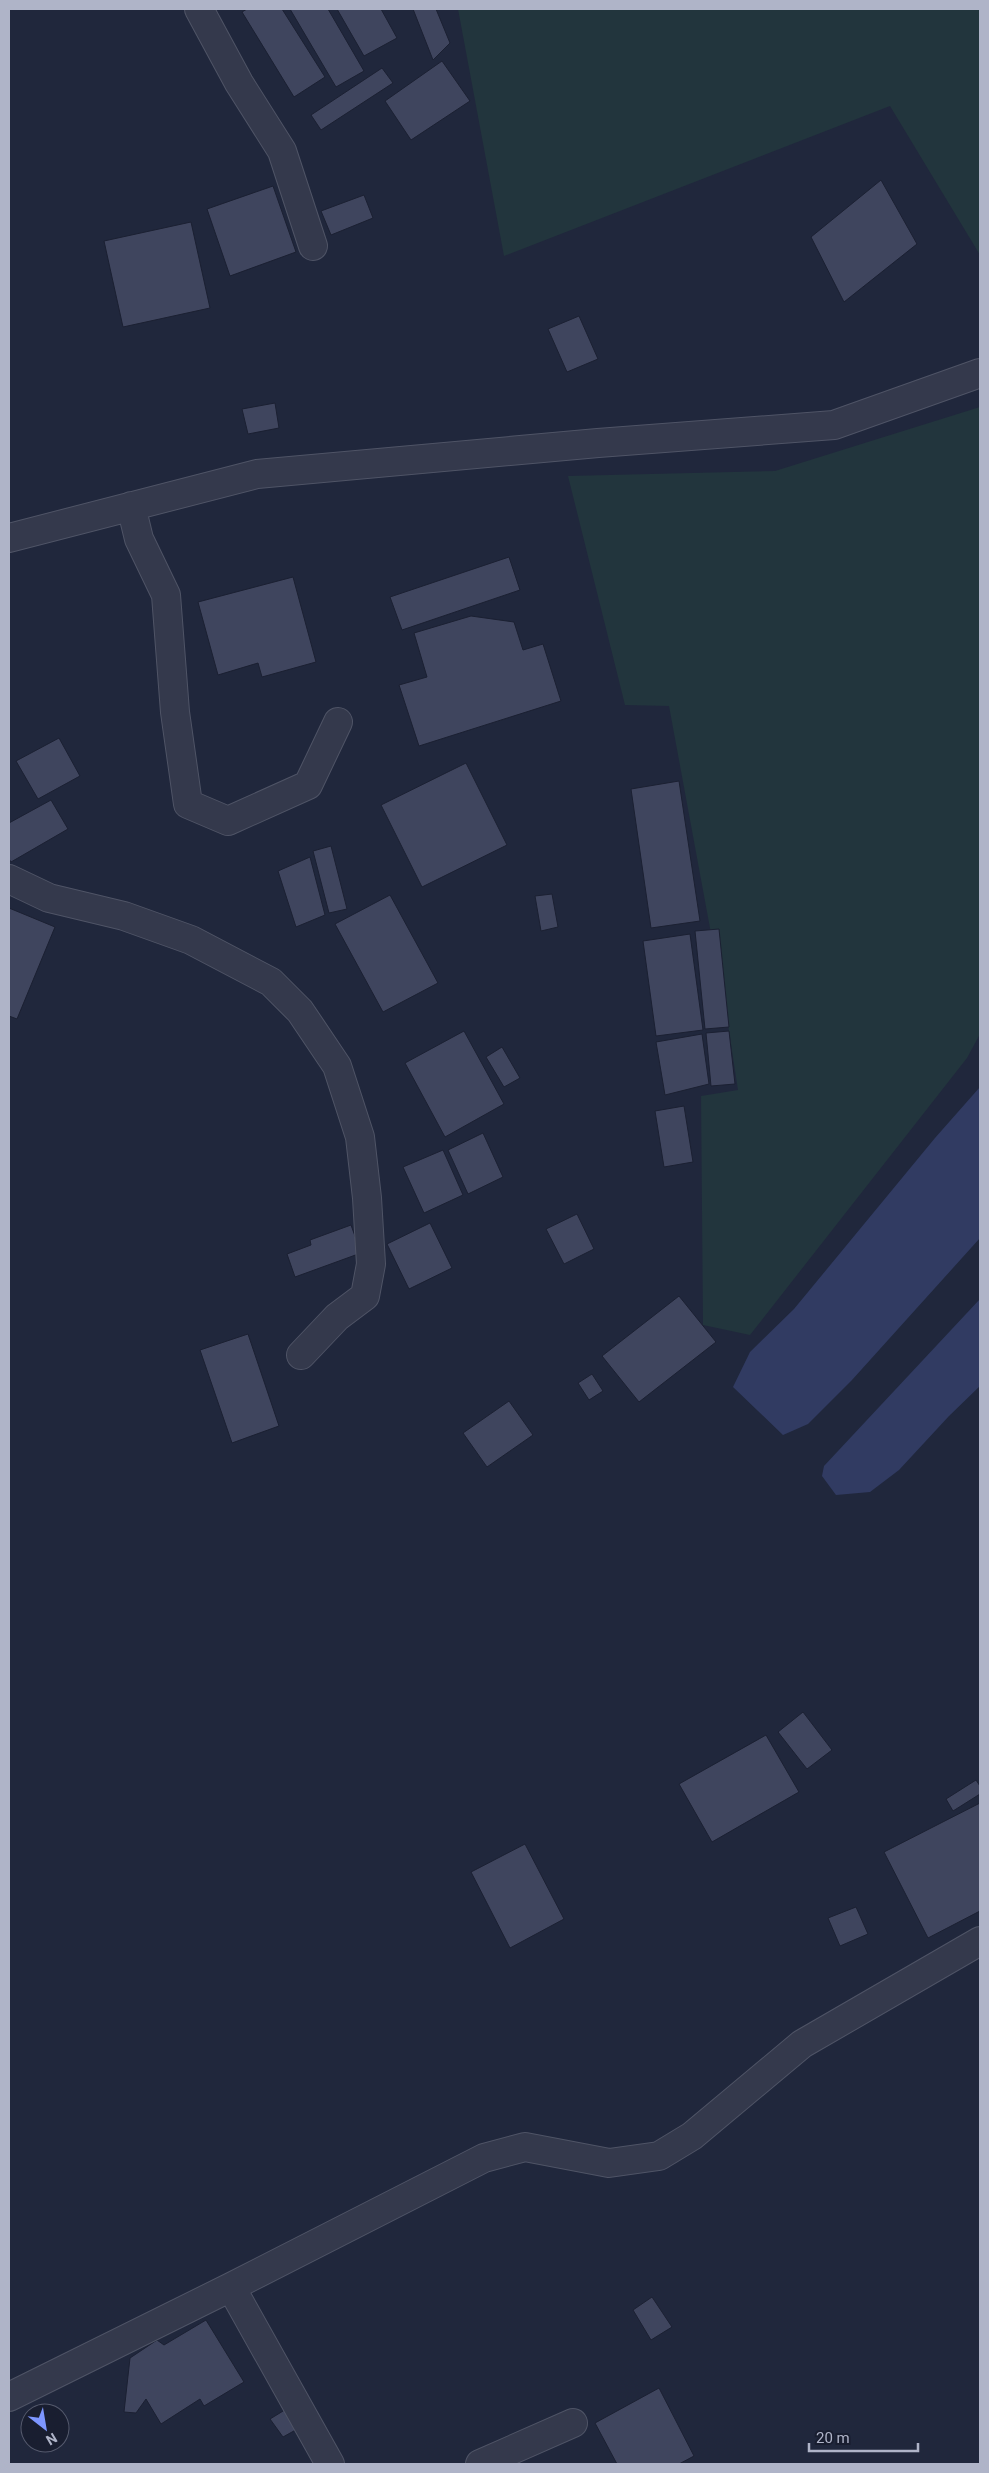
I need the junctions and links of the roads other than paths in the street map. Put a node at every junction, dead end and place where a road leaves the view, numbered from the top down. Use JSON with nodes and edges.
{"nodes":[{"id":1,"x":199,"y":9,"type":"edge"},
{"id":2,"x":313,"y":246,"type":"dead end"},
{"id":3,"x":980,"y":373,"type":"edge"},
{"id":4,"x":132,"y":506,"type":"junction"},
{"id":5,"x":9,"y":538,"type":"edge"},
{"id":6,"x":338,"y":722,"type":"dead end"},
{"id":7,"x":9,"y":879,"type":"edge"},
{"id":8,"x":301,"y":1355,"type":"dead end"},
{"id":9,"x":980,"y":1941,"type":"edge"},
{"id":10,"x":231,"y":2287,"type":"junction"},
{"id":11,"x":9,"y":2397,"type":"edge"},
{"id":12,"x":573,"y":2423,"type":"dead end"},
{"id":13,"x":330,"y":2464,"type":"edge"},
{"id":14,"x":480,"y":2464,"type":"edge"}],
"edges":[{"from":1,"to":2,"type":"street"},
{"from":3,"to":4,"type":"street"},
{"from":4,"to":5,"type":"street"},
{"from":4,"to":6,"type":"street"},
{"from":7,"to":8,"type":"street"},
{"from":9,"to":10,"type":"street"},
{"from":10,"to":11,"type":"street"},
{"from":10,"to":13,"type":"street"},
{"from":12,"to":14,"type":"street"}]}
